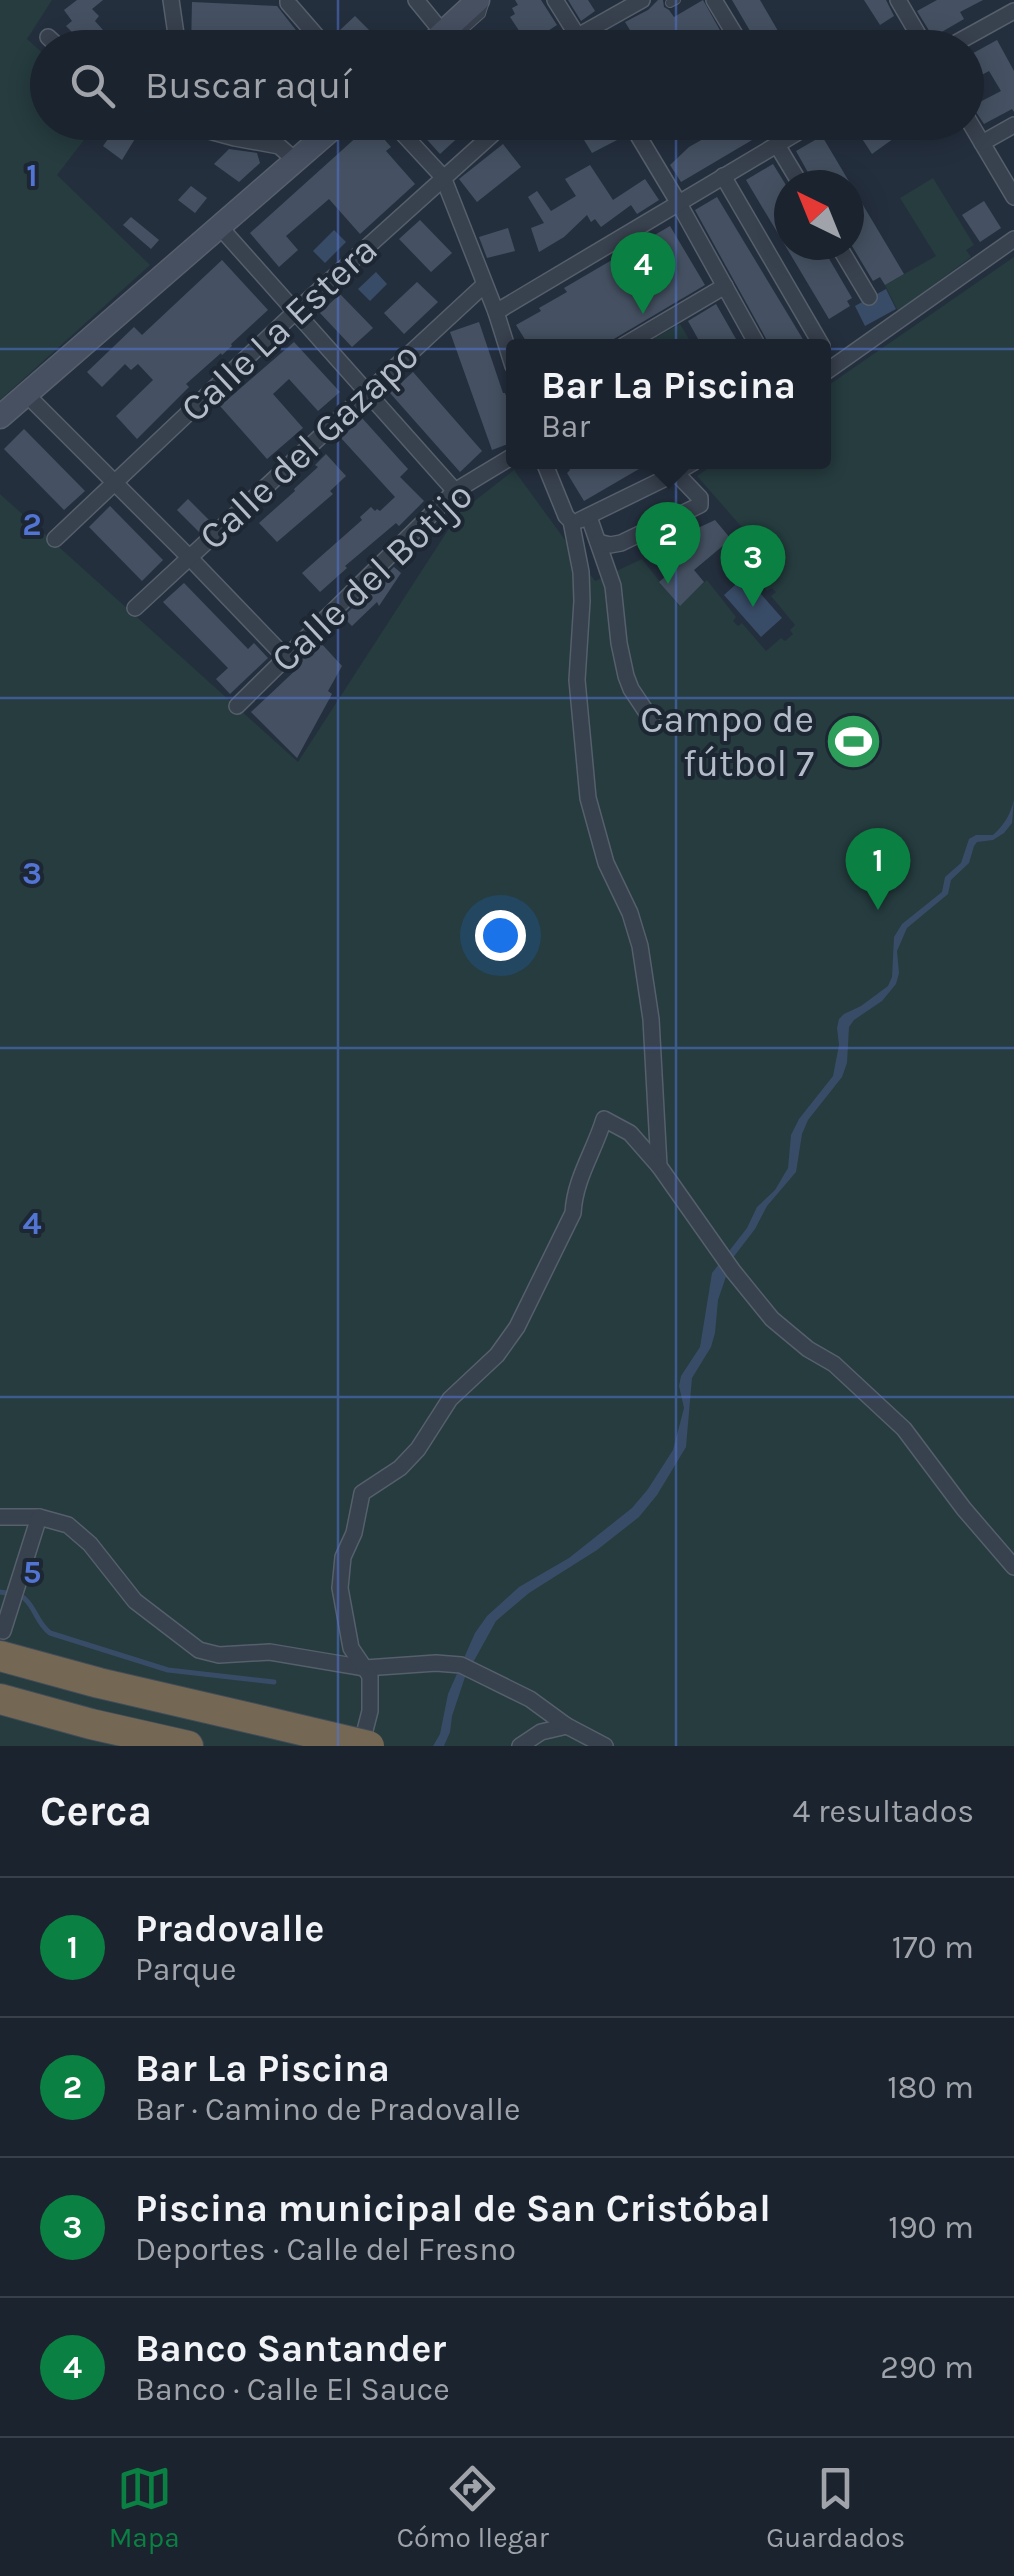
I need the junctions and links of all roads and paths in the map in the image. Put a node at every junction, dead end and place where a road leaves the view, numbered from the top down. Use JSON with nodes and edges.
{"nodes":[{"id":1,"x":171,"y":0,"type":"edge"},
{"id":2,"x":288,"y":0,"type":"edge"},
{"id":3,"x":416,"y":0,"type":"edge"},
{"id":4,"x":482,"y":0,"type":"edge"},
{"id":5,"x":555,"y":0,"type":"edge"},
{"id":6,"x":642,"y":0,"type":"edge"},
{"id":7,"x":714,"y":0,"type":"edge"},
{"id":8,"x":898,"y":0,"type":"edge"},
{"id":9,"x":1014,"y":11,"type":"edge"},
{"id":10,"x":175,"y":30,"type":"edge"},
{"id":11,"x":311,"y":30,"type":"edge"},
{"id":12,"x":439,"y":30,"type":"edge"},
{"id":13,"x":447,"y":30,"type":"edge"},
{"id":14,"x":450,"y":30,"type":"edge"},
{"id":15,"x":574,"y":30,"type":"edge"},
{"id":16,"x":599,"y":30,"type":"edge"},
{"id":17,"x":732,"y":30,"type":"edge"},
{"id":18,"x":916,"y":30,"type":"edge"},
{"id":19,"x":980,"y":30,"type":"edge"},
{"id":20,"x":1014,"y":125,"type":"edge"},
{"id":21,"x":252,"y":140,"type":"edge"},
{"id":22,"x":320,"y":140,"type":"edge"},
{"id":23,"x":409,"y":140,"type":"edge"},
{"id":24,"x":485,"y":140,"type":"edge"},
{"id":25,"x":641,"y":140,"type":"edge"},
{"id":26,"x":782,"y":140,"type":"edge"},
{"id":27,"x":982,"y":142,"type":"joint"},
{"id":28,"x":777,"y":145,"type":"junction"},
{"id":29,"x":296,"y":161,"type":"junction"},
{"id":30,"x":793,"y":170,"type":"edge"},
{"id":31,"x":443,"y":176,"type":"junction"},
{"id":32,"x":723,"y":176,"type":"junction"},
{"id":33,"x":1014,"y":197,"type":"edge"},
{"id":34,"x":678,"y":202,"type":"junction"},
{"id":35,"x":219,"y":226,"type":"junction"},
{"id":36,"x":1014,"y":239,"type":"edge"},
{"id":37,"x":847,"y":260,"type":"edge"},
{"id":38,"x":484,"y":285,"type":"junction"},
{"id":39,"x":724,"y":286,"type":"junction"},
{"id":40,"x":870,"y":297,"type":"dead end"},
{"id":41,"x":295,"y":312,"type":"junction"},
{"id":42,"x":496,"y":312,"type":"junction"},
{"id":43,"x":634,"y":339,"type":"edge"},
{"id":44,"x":754,"y":339,"type":"edge"},
{"id":45,"x":818,"y":339,"type":"edge"},
{"id":46,"x":506,"y":344,"type":"edge"},
{"id":47,"x":831,"y":369,"type":"edge"},
{"id":48,"x":26,"y":394,"type":"junction"},
{"id":49,"x":368,"y":394,"type":"junction"},
{"id":50,"x":0,"y":417,"type":"edge"},
{"id":51,"x":506,"y":460,"type":"edge"},
{"id":52,"x":547,"y":469,"type":"edge"},
{"id":53,"x":683,"y":469,"type":"edge"},
{"id":54,"x":676,"y":473,"type":"junction"},
{"id":55,"x":115,"y":482,"type":"junction"},
{"id":56,"x":455,"y":491,"type":"junction"},
{"id":57,"x":590,"y":517,"type":"junction"},
{"id":58,"x":572,"y":520,"type":"junction"},
{"id":59,"x":55,"y":539,"type":"dead end"},
{"id":60,"x":598,"y":542,"type":"junction"},
{"id":61,"x":190,"y":557,"type":"junction"},
{"id":62,"x":135,"y":608,"type":"dead end"},
{"id":63,"x":286,"y":658,"type":"junction"},
{"id":64,"x":237,"y":706,"type":"dead end"},
{"id":65,"x":651,"y":718,"type":"dead end"},
{"id":66,"x":659,"y":1166,"type":"junction"},
{"id":67,"x":0,"y":1517,"type":"edge"},
{"id":68,"x":39,"y":1517,"type":"junction"},
{"id":69,"x":1014,"y":1568,"type":"edge"},
{"id":70,"x":2,"y":1644,"type":"edge"},
{"id":71,"x":365,"y":1668,"type":"junction"},
{"id":72,"x":0,"y":1699,"type":"edge"},
{"id":73,"x":567,"y":1726,"type":"junction"},
{"id":74,"x":188,"y":1746,"type":"edge"},
{"id":75,"x":361,"y":1746,"type":"edge"},
{"id":76,"x":369,"y":1746,"type":"edge"},
{"id":77,"x":520,"y":1746,"type":"edge"},
{"id":78,"x":605,"y":1746,"type":"edge"}],
"edges":[{"from":1,"to":10,"type":"street"},
{"from":2,"to":11,"type":"street"},
{"from":3,"to":12,"type":"street"},
{"from":4,"to":13,"type":"street"},
{"from":4,"to":14,"type":"lane"},
{"from":5,"to":15,"type":"street"},
{"from":6,"to":16,"type":"street"},
{"from":7,"to":17,"type":"street"},
{"from":8,"to":18,"type":"street"},
{"from":9,"to":19,"type":"street"},
{"from":20,"to":27,"type":"street"},
{"from":21,"to":29,"type":"street"},
{"from":22,"to":29,"type":"street"},
{"from":23,"to":31,"type":"street"},
{"from":24,"to":31,"type":"street","name":"Calle La Estera"},
{"from":25,"to":34,"type":"street"},
{"from":26,"to":28,"type":"street"},
{"from":27,"to":33,"type":"street"},
{"from":28,"to":30,"type":"street"},
{"from":28,"to":32,"type":"street"},
{"from":29,"to":35,"type":"street"},
{"from":31,"to":38,"type":"street"},
{"from":31,"to":41,"type":"street","name":"Calle La Estera"},
{"from":32,"to":34,"type":"street"},
{"from":32,"to":45,"type":"street"},
{"from":34,"to":39,"type":"street"},
{"from":34,"to":42,"type":"street"},
{"from":35,"to":41,"type":"street"},
{"from":35,"to":48,"type":"street"},
{"from":36,"to":47,"type":"street"},
{"from":37,"to":40,"type":"street"},
{"from":38,"to":42,"type":"street"},
{"from":38,"to":49,"type":"street","name":"Calle del Gazapo"},
{"from":39,"to":43,"type":"street"},
{"from":39,"to":44,"type":"street"},
{"from":41,"to":49,"type":"street"},
{"from":41,"to":55,"type":"street","name":"Calle La Estera"},
{"from":42,"to":46,"type":"street"},
{"from":48,"to":50,"type":"street"},
{"from":48,"to":55,"type":"street"},
{"from":49,"to":56,"type":"street"},
{"from":49,"to":61,"type":"street","name":"Calle del Gazapo"},
{"from":51,"to":56,"type":"street","name":"Calle del Botijo"},
{"from":52,"to":58,"type":"street"},
{"from":53,"to":54,"type":"street"},
{"from":54,"to":57,"type":"street"},
{"from":54,"to":60,"type":"street"},
{"from":55,"to":59,"type":"street","name":"Calle La Estera"},
{"from":55,"to":61,"type":"street"},
{"from":56,"to":63,"type":"street","name":"Calle del Botijo"},
{"from":57,"to":58,"type":"street"},
{"from":57,"to":60,"type":"street"},
{"from":58,"to":66,"type":"street"},
{"from":60,"to":65,"type":"street"},
{"from":61,"to":62,"type":"street","name":"Calle del Gazapo"},
{"from":61,"to":63,"type":"street"},
{"from":63,"to":64,"type":"street","name":"Calle del Botijo"},
{"from":66,"to":69,"type":"street"},
{"from":66,"to":71,"type":"street"},
{"from":67,"to":68,"type":"street"},
{"from":68,"to":70,"type":"street"},
{"from":68,"to":71,"type":"street"},
{"from":70,"to":76,"type":"highway","bridge":true},
{"from":71,"to":73,"type":"street"},
{"from":71,"to":75,"type":"street"},
{"from":72,"to":74,"type":"highway"},
{"from":73,"to":77,"type":"street"},
{"from":73,"to":78,"type":"street"}]}
